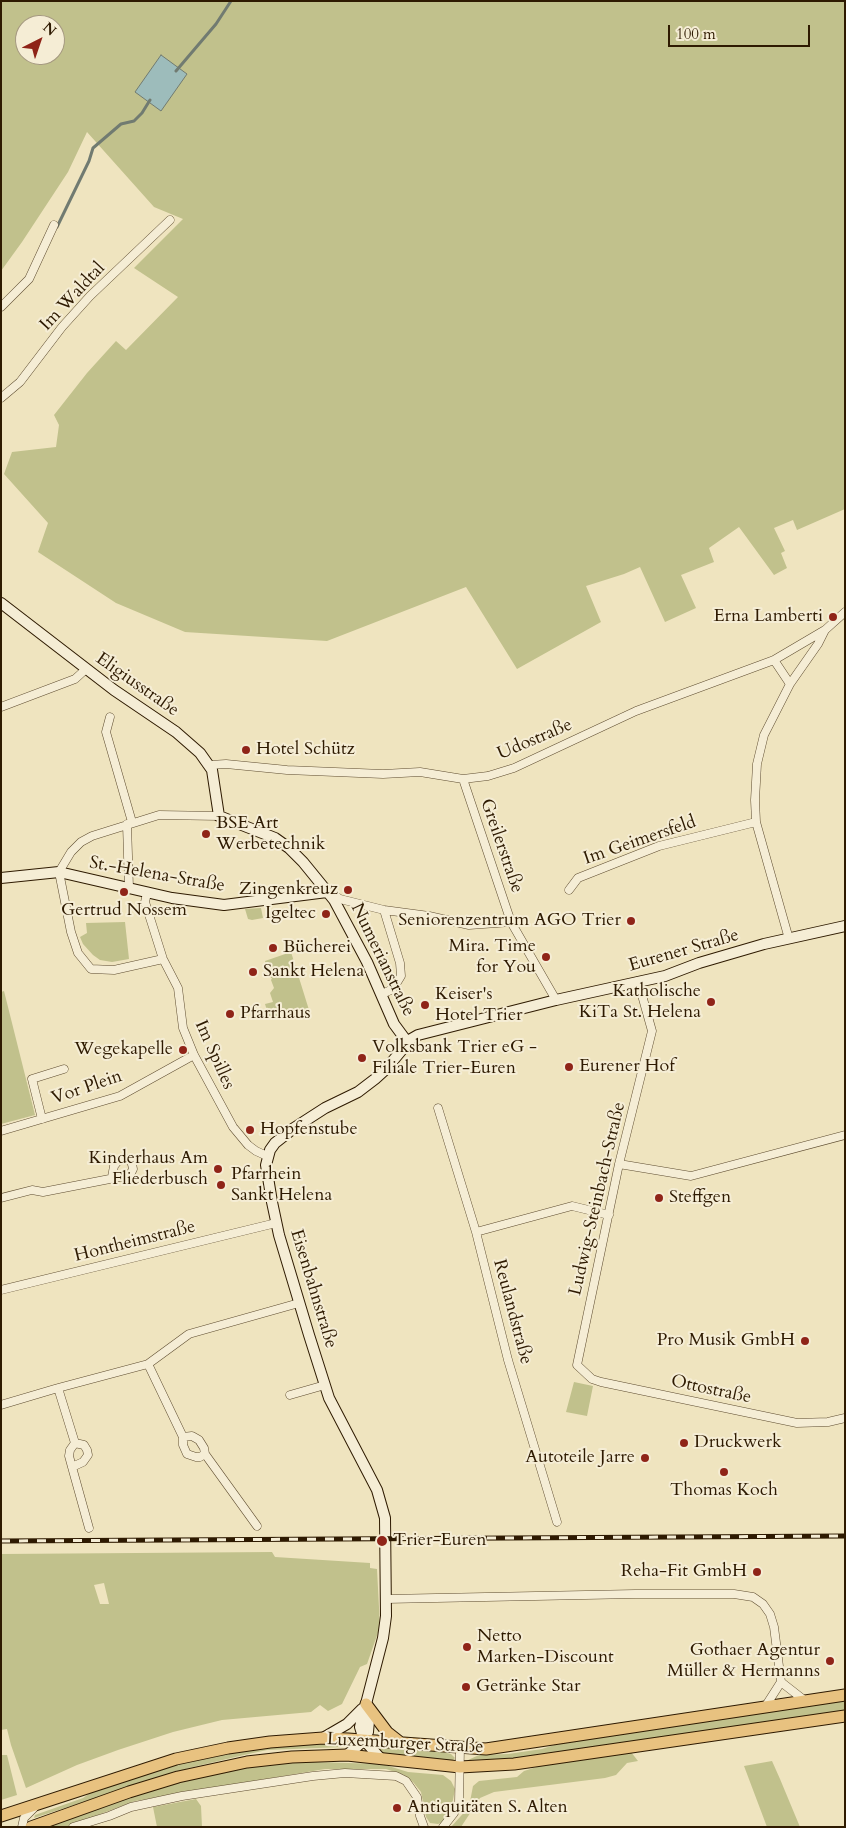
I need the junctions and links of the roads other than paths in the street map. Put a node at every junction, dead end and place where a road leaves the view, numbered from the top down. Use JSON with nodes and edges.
{"nodes":[{"id":1,"x":170,"y":220,"type":"dead end"},
{"id":2,"x":54,"y":225,"type":"dead end"},
{"id":3,"x":1,"y":307,"type":"edge"},
{"id":4,"x":1,"y":398,"type":"edge"},
{"id":5,"x":1,"y":603,"type":"edge"},
{"id":6,"x":845,"y":612,"type":"edge"},
{"id":7,"x":825,"y":630,"type":"junction"},
{"id":8,"x":774,"y":660,"type":"junction"},
{"id":9,"x":86,"y":669,"type":"junction"},
{"id":10,"x":790,"y":684,"type":"junction"},
{"id":11,"x":1,"y":707,"type":"edge"},
{"id":12,"x":110,"y":717,"type":"dead end"},
{"id":13,"x":210,"y":765,"type":"junction"},
{"id":14,"x":463,"y":779,"type":"junction"},
{"id":15,"x":219,"y":816,"type":"junction"},
{"id":16,"x":756,"y":822,"type":"junction"},
{"id":17,"x":130,"y":823,"type":"junction"},
{"id":18,"x":59,"y":872,"type":"junction"},
{"id":19,"x":1,"y":878,"type":"edge"},
{"id":20,"x":129,"y":888,"type":"junction"},
{"id":21,"x":569,"y":890,"type":"dead end"},
{"id":22,"x":328,"y":892,"type":"junction"},
{"id":23,"x":147,"y":893,"type":"junction"},
{"id":24,"x":384,"y":910,"type":"junction"},
{"id":25,"x":511,"y":922,"type":"junction"},
{"id":26,"x":845,"y":926,"type":"edge"},
{"id":27,"x":789,"y":939,"type":"junction"},
{"id":28,"x":163,"y":959,"type":"junction"},
{"id":29,"x":638,"y":982,"type":"junction"},
{"id":30,"x":382,"y":994,"type":"junction"},
{"id":31,"x":556,"y":1000,"type":"junction"},
{"id":32,"x":408,"y":1043,"type":"junction"},
{"id":33,"x":194,"y":1055,"type":"junction"},
{"id":34,"x":64,"y":1070,"type":"dead end"},
{"id":35,"x":438,"y":1108,"type":"dead end"},
{"id":36,"x":42,"y":1119,"type":"junction"},
{"id":37,"x":1,"y":1131,"type":"edge"},
{"id":38,"x":845,"y":1135,"type":"edge"},
{"id":39,"x":267,"y":1156,"type":"junction"},
{"id":40,"x":619,"y":1164,"type":"junction"},
{"id":41,"x":112,"y":1177,"type":"dead end"},
{"id":42,"x":1,"y":1198,"type":"edge"},
{"id":43,"x":609,"y":1215,"type":"junction"},
{"id":44,"x":276,"y":1223,"type":"junction"},
{"id":45,"x":476,"y":1232,"type":"junction"},
{"id":46,"x":1,"y":1290,"type":"edge"},
{"id":47,"x":298,"y":1303,"type":"junction"},
{"id":48,"x":148,"y":1364,"type":"junction"},
{"id":49,"x":576,"y":1365,"type":"joint"},
{"id":50,"x":325,"y":1384,"type":"junction"},
{"id":51,"x":58,"y":1388,"type":"junction"},
{"id":52,"x":290,"y":1395,"type":"dead end"},
{"id":53,"x":1,"y":1405,"type":"edge"},
{"id":54,"x":845,"y":1418,"type":"edge"},
{"id":55,"x":183,"y":1437,"type":"junction"},
{"id":56,"x":75,"y":1443,"type":"junction"},
{"id":57,"x":205,"y":1454,"type":"junction"},
{"id":58,"x":72,"y":1467,"type":"junction"},
{"id":59,"x":556,"y":1522,"type":"dead end"},
{"id":60,"x":257,"y":1526,"type":"dead end"},
{"id":61,"x":89,"y":1528,"type":"dead end"},
{"id":62,"x":386,"y":1599,"type":"junction"},
{"id":63,"x":782,"y":1682,"type":"junction"},
{"id":64,"x":845,"y":1695,"type":"edge"},
{"id":65,"x":804,"y":1700,"type":"junction"},
{"id":66,"x":366,"y":1704,"type":"junction"},
{"id":67,"x":765,"y":1706,"type":"junction"},
{"id":68,"x":845,"y":1716,"type":"edge"},
{"id":69,"x":323,"y":1738,"type":"junction"},
{"id":70,"x":364,"y":1740,"type":"junction"},
{"id":71,"x":401,"y":1743,"type":"junction"},
{"id":72,"x":460,"y":1747,"type":"junction"},
{"id":73,"x":347,"y":1756,"type":"junction"},
{"id":74,"x":380,"y":1758,"type":"junction"},
{"id":75,"x":460,"y":1767,"type":"junction"},
{"id":76,"x":37,"y":1805,"type":"junction"},
{"id":77,"x":1,"y":1816,"type":"edge"},
{"id":78,"x":22,"y":1827,"type":"edge"},
{"id":79,"x":30,"y":1827,"type":"edge"},
{"id":80,"x":73,"y":1827,"type":"edge"},
{"id":81,"x":424,"y":1827,"type":"edge"},
{"id":82,"x":443,"y":1827,"type":"edge"}],
"edges":[{"from":1,"to":4,"type":"street","name":"Im Waldtal"},
{"from":2,"to":3,"type":"street"},
{"from":5,"to":9,"type":"street","name":"Eligiusstraße"},
{"from":6,"to":7,"type":"street","name":"Udostraße"},
{"from":7,"to":8,"type":"street","name":"Udostraße"},
{"from":7,"to":10,"type":"street"},
{"from":8,"to":10,"type":"street"},
{"from":8,"to":14,"type":"street","name":"Udostraße"},
{"from":9,"to":11,"type":"street"},
{"from":9,"to":13,"type":"street","name":"Eligiusstraße"},
{"from":10,"to":16,"type":"street"},
{"from":12,"to":17,"type":"street"},
{"from":13,"to":14,"type":"street","name":"Udostraße"},
{"from":13,"to":15,"type":"street"},
{"from":14,"to":25,"type":"street","name":"Greilerstraße"},
{"from":15,"to":17,"type":"street"},
{"from":15,"to":22,"type":"street","name":"Numerianstraße"},
{"from":16,"to":21,"type":"street","name":"Im Geimersfeld"},
{"from":16,"to":27,"type":"street"},
{"from":17,"to":18,"type":"street"},
{"from":17,"to":20,"type":"street"},
{"from":18,"to":19,"type":"street","name":"St.-Helena-Straße"},
{"from":18,"to":20,"type":"street","name":"St.-Helena-Straße"},
{"from":18,"to":28,"type":"street"},
{"from":20,"to":23,"type":"street","name":"St.-Helena-Straße"},
{"from":22,"to":23,"type":"street","name":"St.-Helena-Straße"},
{"from":22,"to":24,"type":"street"},
{"from":22,"to":30,"type":"street","name":"Numerianstraße"},
{"from":23,"to":28,"type":"street","name":"Im Spilles"},
{"from":24,"to":25,"type":"street"},
{"from":24,"to":30,"type":"street"},
{"from":25,"to":31,"type":"street"},
{"from":26,"to":27,"type":"street","name":"Eurener Straße"},
{"from":27,"to":29,"type":"street","name":"Eurener Straße"},
{"from":28,"to":33,"type":"street","name":"Im Spilles"},
{"from":29,"to":31,"type":"street","name":"Eurener Straße"},
{"from":29,"to":40,"type":"street","name":"Ludwig-Steinbach-Straße"},
{"from":30,"to":32,"type":"street","name":"Numerianstraße"},
{"from":31,"to":32,"type":"street","name":"Eurener Straße"},
{"from":32,"to":39,"type":"street","name":"Eurener Straße"},
{"from":33,"to":36,"type":"street","name":"Vor Plein"},
{"from":33,"to":39,"type":"street","name":"Im Spilles"},
{"from":34,"to":36,"type":"street","name":"Vor Plein"},
{"from":35,"to":45,"type":"street","name":"Reulandstraße"},
{"from":36,"to":37,"type":"street","name":"Vor Plein"},
{"from":38,"to":40,"type":"street"},
{"from":39,"to":44,"type":"street","name":"Eisenbahnstraße"},
{"from":40,"to":43,"type":"street","name":"Ludwig-Steinbach-Straße"},
{"from":41,"to":42,"type":"street"},
{"from":43,"to":45,"type":"street"},
{"from":43,"to":49,"type":"street","name":"Ludwig-Steinbach-Straße"},
{"from":44,"to":46,"type":"street","name":"Hontheimstraße"},
{"from":44,"to":47,"type":"street","name":"Eisenbahnstraße"},
{"from":45,"to":59,"type":"street","name":"Reulandstraße"},
{"from":47,"to":48,"type":"street"},
{"from":47,"to":50,"type":"street","name":"Eisenbahnstraße"},
{"from":48,"to":51,"type":"street"},
{"from":48,"to":55,"type":"street"},
{"from":49,"to":54,"type":"street","name":"Ottostraße"},
{"from":50,"to":52,"type":"street"},
{"from":50,"to":62,"type":"street","name":"Eisenbahnstraße"},
{"from":51,"to":53,"type":"street"},
{"from":51,"to":56,"type":"street"},
{"from":55,"to":57,"type":"street"},
{"from":55,"to":57,"type":"street"},
{"from":56,"to":58,"type":"street"},
{"from":56,"to":58,"type":"street"},
{"from":57,"to":60,"type":"street"},
{"from":58,"to":61,"type":"street"},
{"from":62,"to":63,"type":"street"},
{"from":62,"to":66,"type":"street","name":"Eisenbahnstraße"},
{"from":63,"to":65,"type":"street"},
{"from":63,"to":67,"type":"street"},
{"from":64,"to":65,"type":"main road","name":"Luxemburger Straße"},
{"from":65,"to":67,"type":"main road","name":"Luxemburger Straße"},
{"from":66,"to":69,"type":"street"},
{"from":66,"to":70,"type":"street","name":"Eisenbahnstraße"},
{"from":66,"to":71,"type":"main road"},
{"from":67,"to":72,"type":"main road","name":"Luxemburger Straße"},
{"from":68,"to":75,"type":"main road","name":"Luxemburger Straße"},
{"from":69,"to":70,"type":"main road","name":"Luxemburger Straße"},
{"from":69,"to":76,"type":"main road","name":"Luxemburger Straße"},
{"from":70,"to":71,"type":"main road","name":"Luxemburger Straße"},
{"from":70,"to":73,"type":"street"},
{"from":70,"to":74,"type":"street"},
{"from":71,"to":72,"type":"main road","name":"Luxemburger Straße"},
{"from":72,"to":75,"type":"street"},
{"from":73,"to":74,"type":"main road","name":"Luxemburger Straße"},
{"from":73,"to":79,"type":"main road","name":"Luxemburger Straße"},
{"from":74,"to":75,"type":"main road","name":"Luxemburger Straße"},
{"from":75,"to":82,"type":"street"},
{"from":76,"to":77,"type":"main road","name":"Luxemburger Straße"},
{"from":76,"to":78,"type":"street"},
{"from":80,"to":81,"type":"street","name":"Luxemburger Straße"}]}
